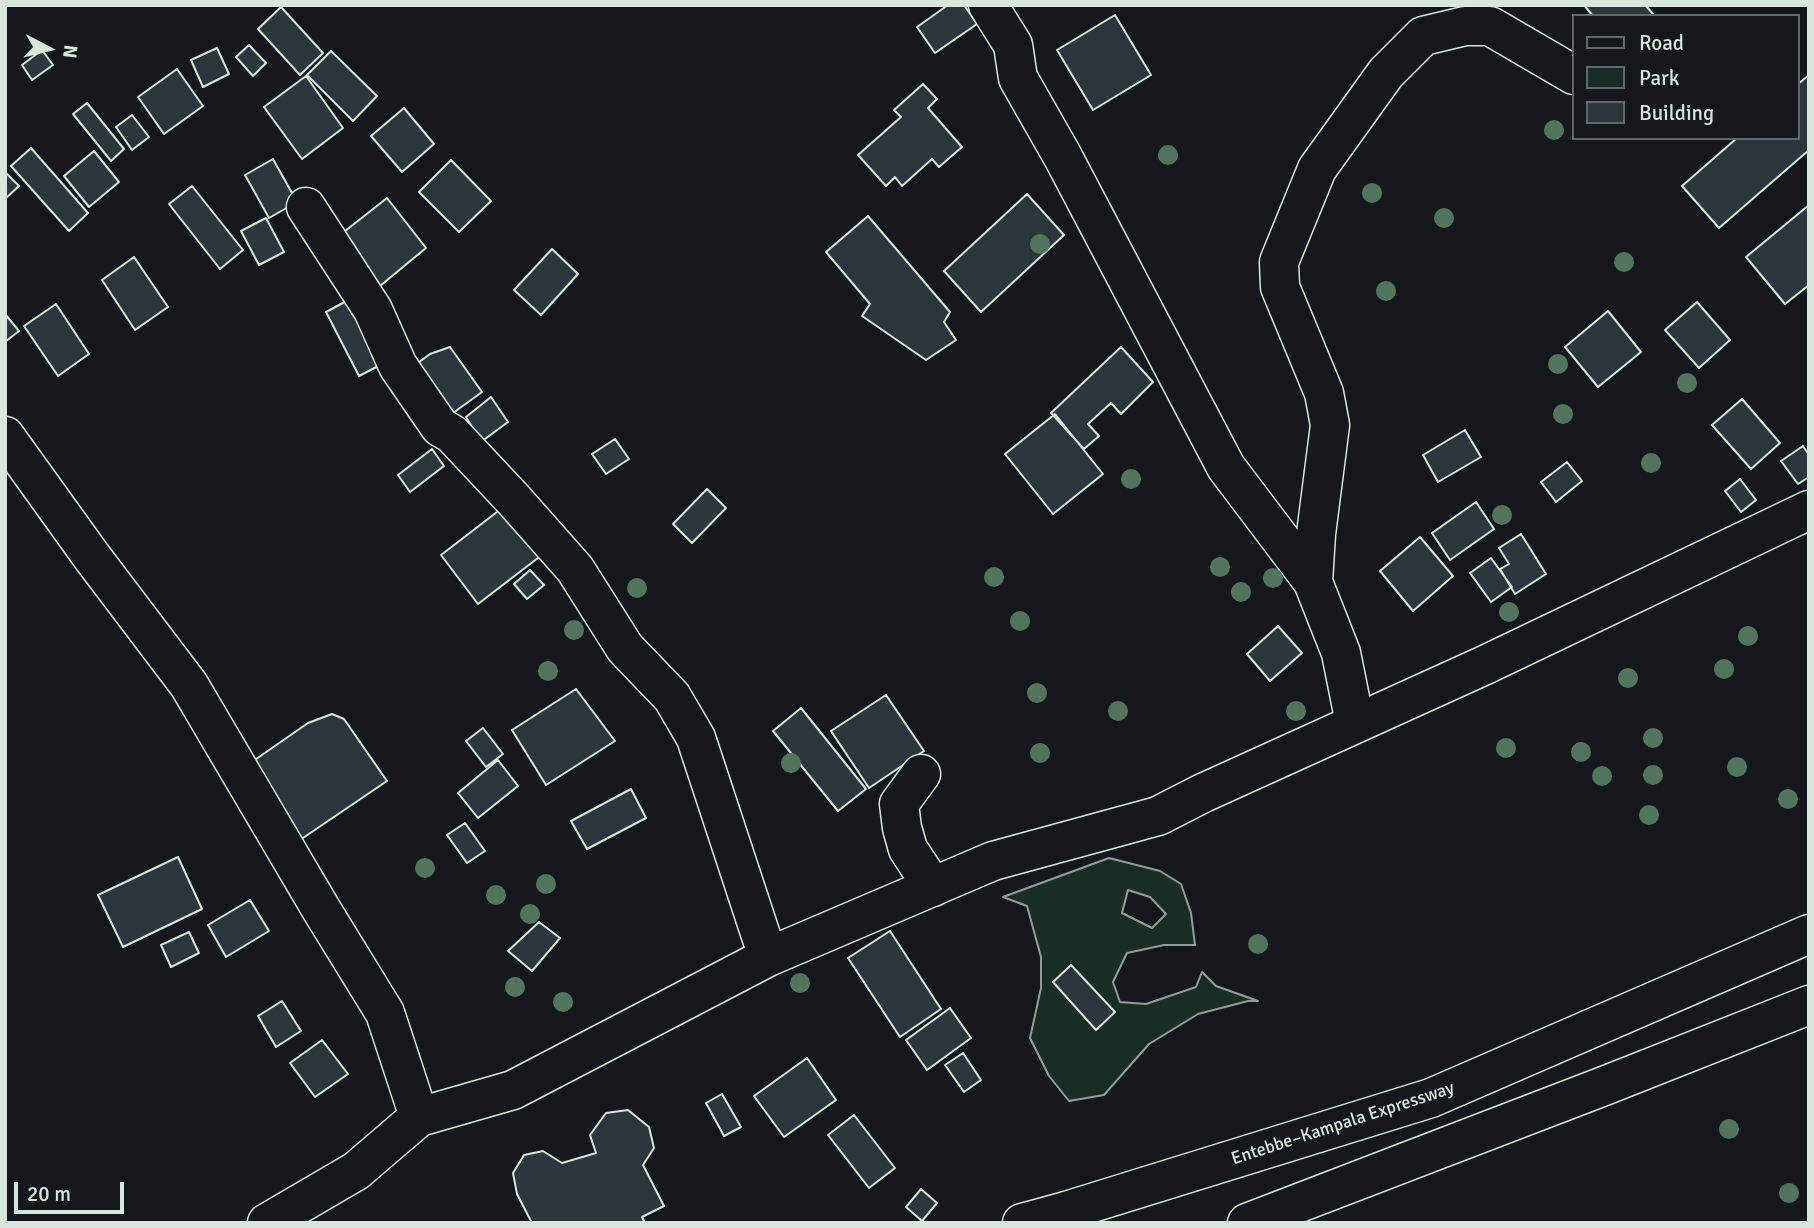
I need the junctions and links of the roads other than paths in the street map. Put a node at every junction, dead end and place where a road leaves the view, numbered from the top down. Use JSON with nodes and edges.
{"nodes":[{"id":1,"x":988,"y":5,"type":"edge"},
{"id":2,"x":1573,"y":74,"type":"edge"},
{"id":3,"x":306,"y":207,"type":"dead end"},
{"id":4,"x":5,"y":436,"type":"edge"},
{"id":5,"x":1809,"y":510,"type":"edge"},
{"id":6,"x":1313,"y":582,"type":"junction"},
{"id":7,"x":1355,"y":723,"type":"junction"},
{"id":8,"x":921,"y":774,"type":"dead end"},
{"id":9,"x":933,"y":887,"type":"junction"},
{"id":10,"x":1809,"y":934,"type":"edge"},
{"id":11,"x":768,"y":957,"type":"junction"},
{"id":12,"x":1809,"y":1005,"type":"edge"},
{"id":13,"x":419,"y":1117,"type":"junction"},
{"id":14,"x":267,"y":1223,"type":"edge"},
{"id":15,"x":1022,"y":1223,"type":"edge"},
{"id":16,"x":1247,"y":1223,"type":"edge"}],
"edges":[{"from":1,"to":6,"type":"main road"},
{"from":2,"to":6,"type":"main road"},
{"from":3,"to":11,"type":"main road"},
{"from":4,"to":13,"type":"main road"},
{"from":5,"to":7,"type":"main road"},
{"from":6,"to":7,"type":"main road"},
{"from":7,"to":9,"type":"main road"},
{"from":8,"to":9,"type":"main road"},
{"from":9,"to":11,"type":"main road"},
{"from":10,"to":15,"type":"main road","name":"Entebbe–Kampala Expressway"},
{"from":11,"to":13,"type":"main road"},
{"from":12,"to":16,"type":"main road"},
{"from":13,"to":14,"type":"main road"}]}
